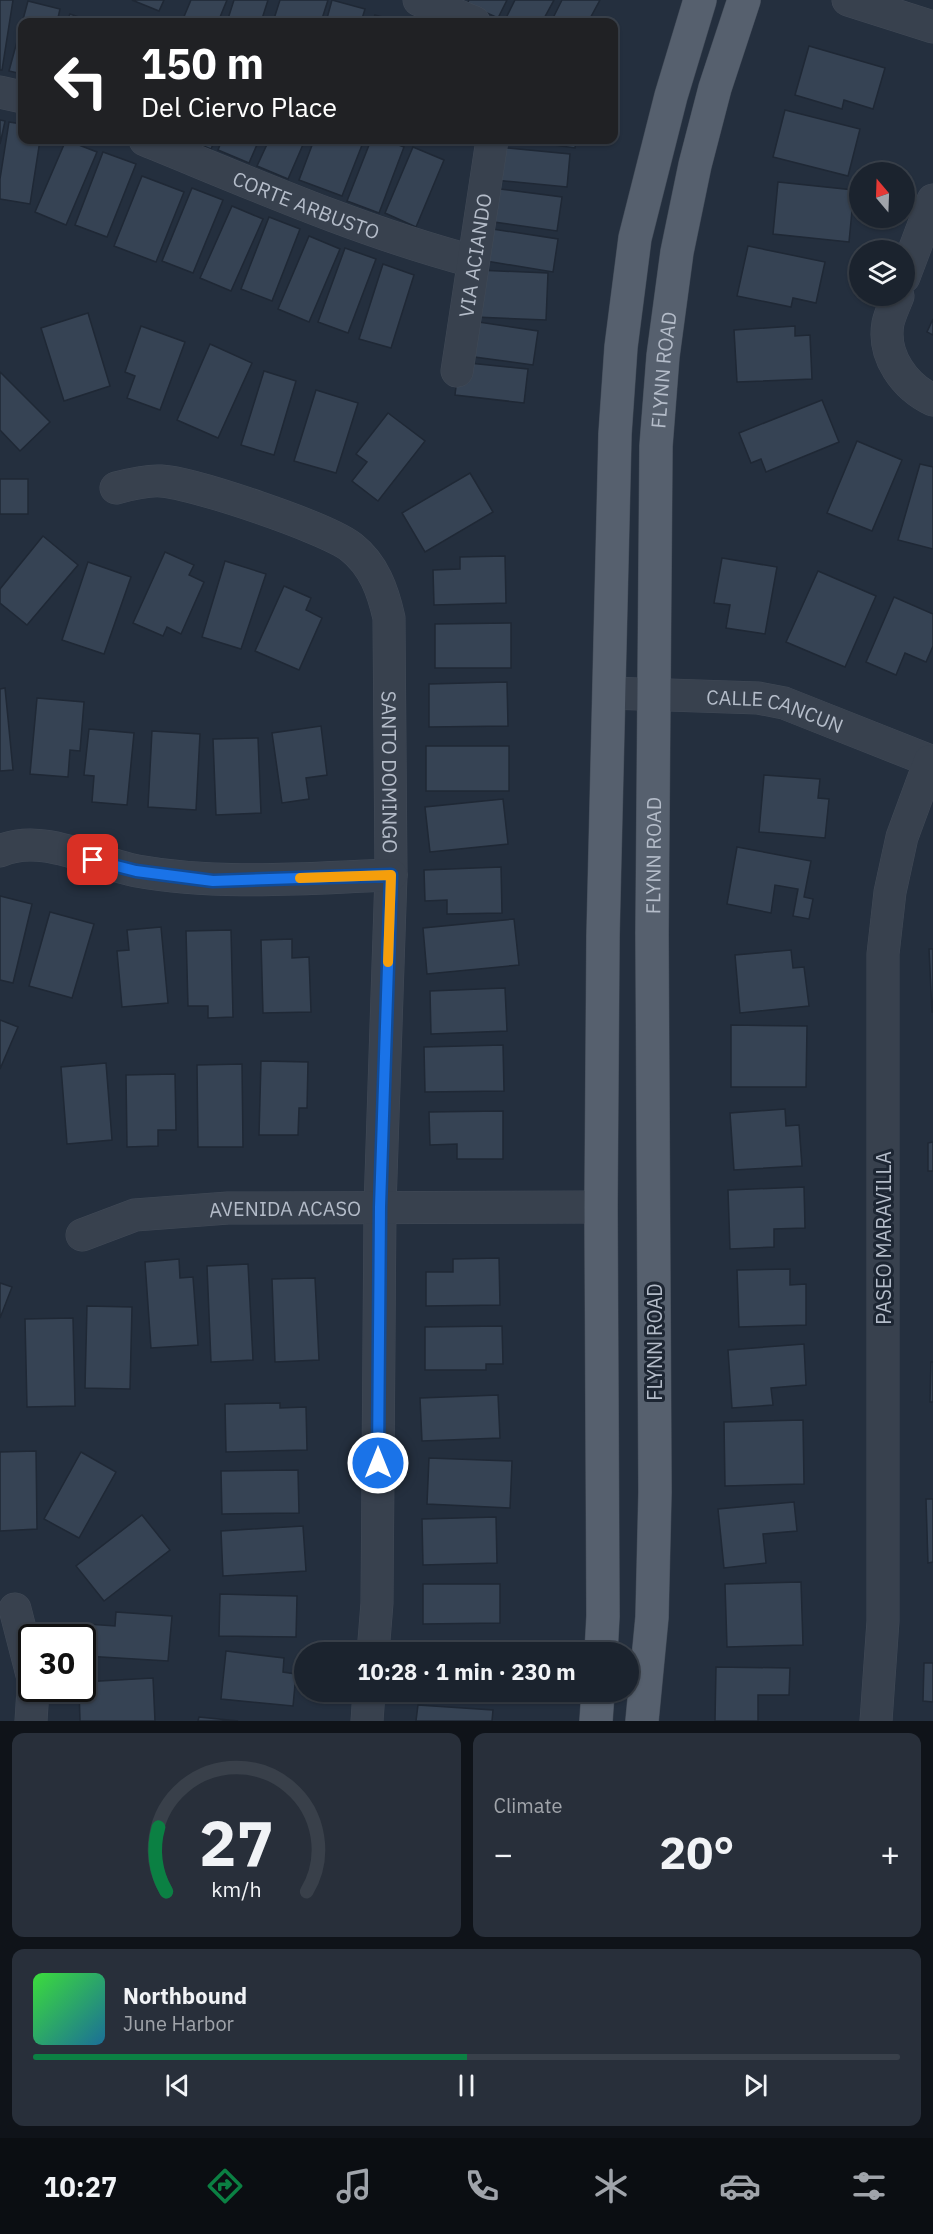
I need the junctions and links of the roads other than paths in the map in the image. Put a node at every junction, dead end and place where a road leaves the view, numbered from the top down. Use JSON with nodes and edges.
{"nodes":[{"id":1,"x":418,"y":0,"type":"edge"},
{"id":2,"x":700,"y":0,"type":"edge"},
{"id":3,"x":744,"y":0,"type":"edge"},
{"id":4,"x":848,"y":0,"type":"edge"},
{"id":5,"x":464,"y":18,"type":"edge"},
{"id":6,"x":933,"y":27,"type":"edge"},
{"id":7,"x":0,"y":92,"type":"edge"},
{"id":8,"x":18,"y":96,"type":"edge"},
{"id":9,"x":155,"y":144,"type":"edge"},
{"id":10,"x":491,"y":144,"type":"edge"},
{"id":11,"x":933,"y":200,"type":"edge"},
{"id":12,"x":915,"y":248,"type":"edge"},
{"id":13,"x":472,"y":261,"type":"junction"},
{"id":14,"x":894,"y":306,"type":"edge"},
{"id":15,"x":457,"y":371,"type":"dead end"},
{"id":16,"x":933,"y":400,"type":"edge"},
{"id":17,"x":116,"y":488,"type":"dead end"},
{"id":18,"x":609,"y":693,"type":"junction"},
{"id":19,"x":654,"y":693,"type":"junction"},
{"id":20,"x":932,"y":761,"type":"edge"},
{"id":21,"x":0,"y":851,"type":"edge"},
{"id":22,"x":391,"y":875,"type":"junction"},
{"id":23,"x":380,"y":1207,"type":"junction"},
{"id":24,"x":601,"y":1207,"type":"junction"},
{"id":25,"x":82,"y":1235,"type":"dead end"},
{"id":26,"x":15,"y":1609,"type":"dead end"},
{"id":27,"x":19,"y":1624,"type":"edge"},
{"id":28,"x":374,"y":1642,"type":"edge"},
{"id":29,"x":602,"y":1642,"type":"edge"},
{"id":30,"x":32,"y":1702,"type":"edge"},
{"id":31,"x":368,"y":1702,"type":"edge"},
{"id":32,"x":597,"y":1702,"type":"edge"},
{"id":33,"x":31,"y":1721,"type":"edge"},
{"id":34,"x":367,"y":1721,"type":"edge"},
{"id":35,"x":596,"y":1721,"type":"edge"},
{"id":36,"x":642,"y":1721,"type":"edge"},
{"id":37,"x":876,"y":1721,"type":"edge"}],
"edges":[{"from":1,"to":5,"type":"street"},
{"from":2,"to":18,"type":"main road"},
{"from":3,"to":19,"type":"main road","name":"FLYNN ROAD"},
{"from":4,"to":6,"type":"street"},
{"from":7,"to":8,"type":"street"},
{"from":9,"to":13,"type":"street","name":"CORTE ARBUSTO"},
{"from":10,"to":13,"type":"street","name":"VIA ACIANDO"},
{"from":11,"to":12,"type":"street"},
{"from":13,"to":15,"type":"street","name":"VIA ACIANDO"},
{"from":14,"to":16,"type":"street"},
{"from":17,"to":22,"type":"street","name":"SANTO DOMINGO"},
{"from":18,"to":19,"type":"street","name":"CALLE CANCUN"},
{"from":18,"to":24,"type":"main road"},
{"from":19,"to":20,"type":"street","name":"CALLE CANCUN"},
{"from":19,"to":36,"type":"main road","name":"FLYNN ROAD"},
{"from":20,"to":37,"type":"street","name":"PASEO MARAVILLA"},
{"from":21,"to":22,"type":"street"},
{"from":22,"to":23,"type":"street","name":"SANTO DOMINGO"},
{"from":23,"to":24,"type":"street","name":"AVENIDA ACASO"},
{"from":23,"to":25,"type":"street","name":"AVENIDA ACASO"},
{"from":23,"to":28,"type":"street","name":"SANTO DOMINGO"},
{"from":24,"to":29,"type":"main road"},
{"from":26,"to":27,"type":"street"},
{"from":30,"to":33,"type":"street"},
{"from":31,"to":34,"type":"street"},
{"from":32,"to":35,"type":"main road"}]}
